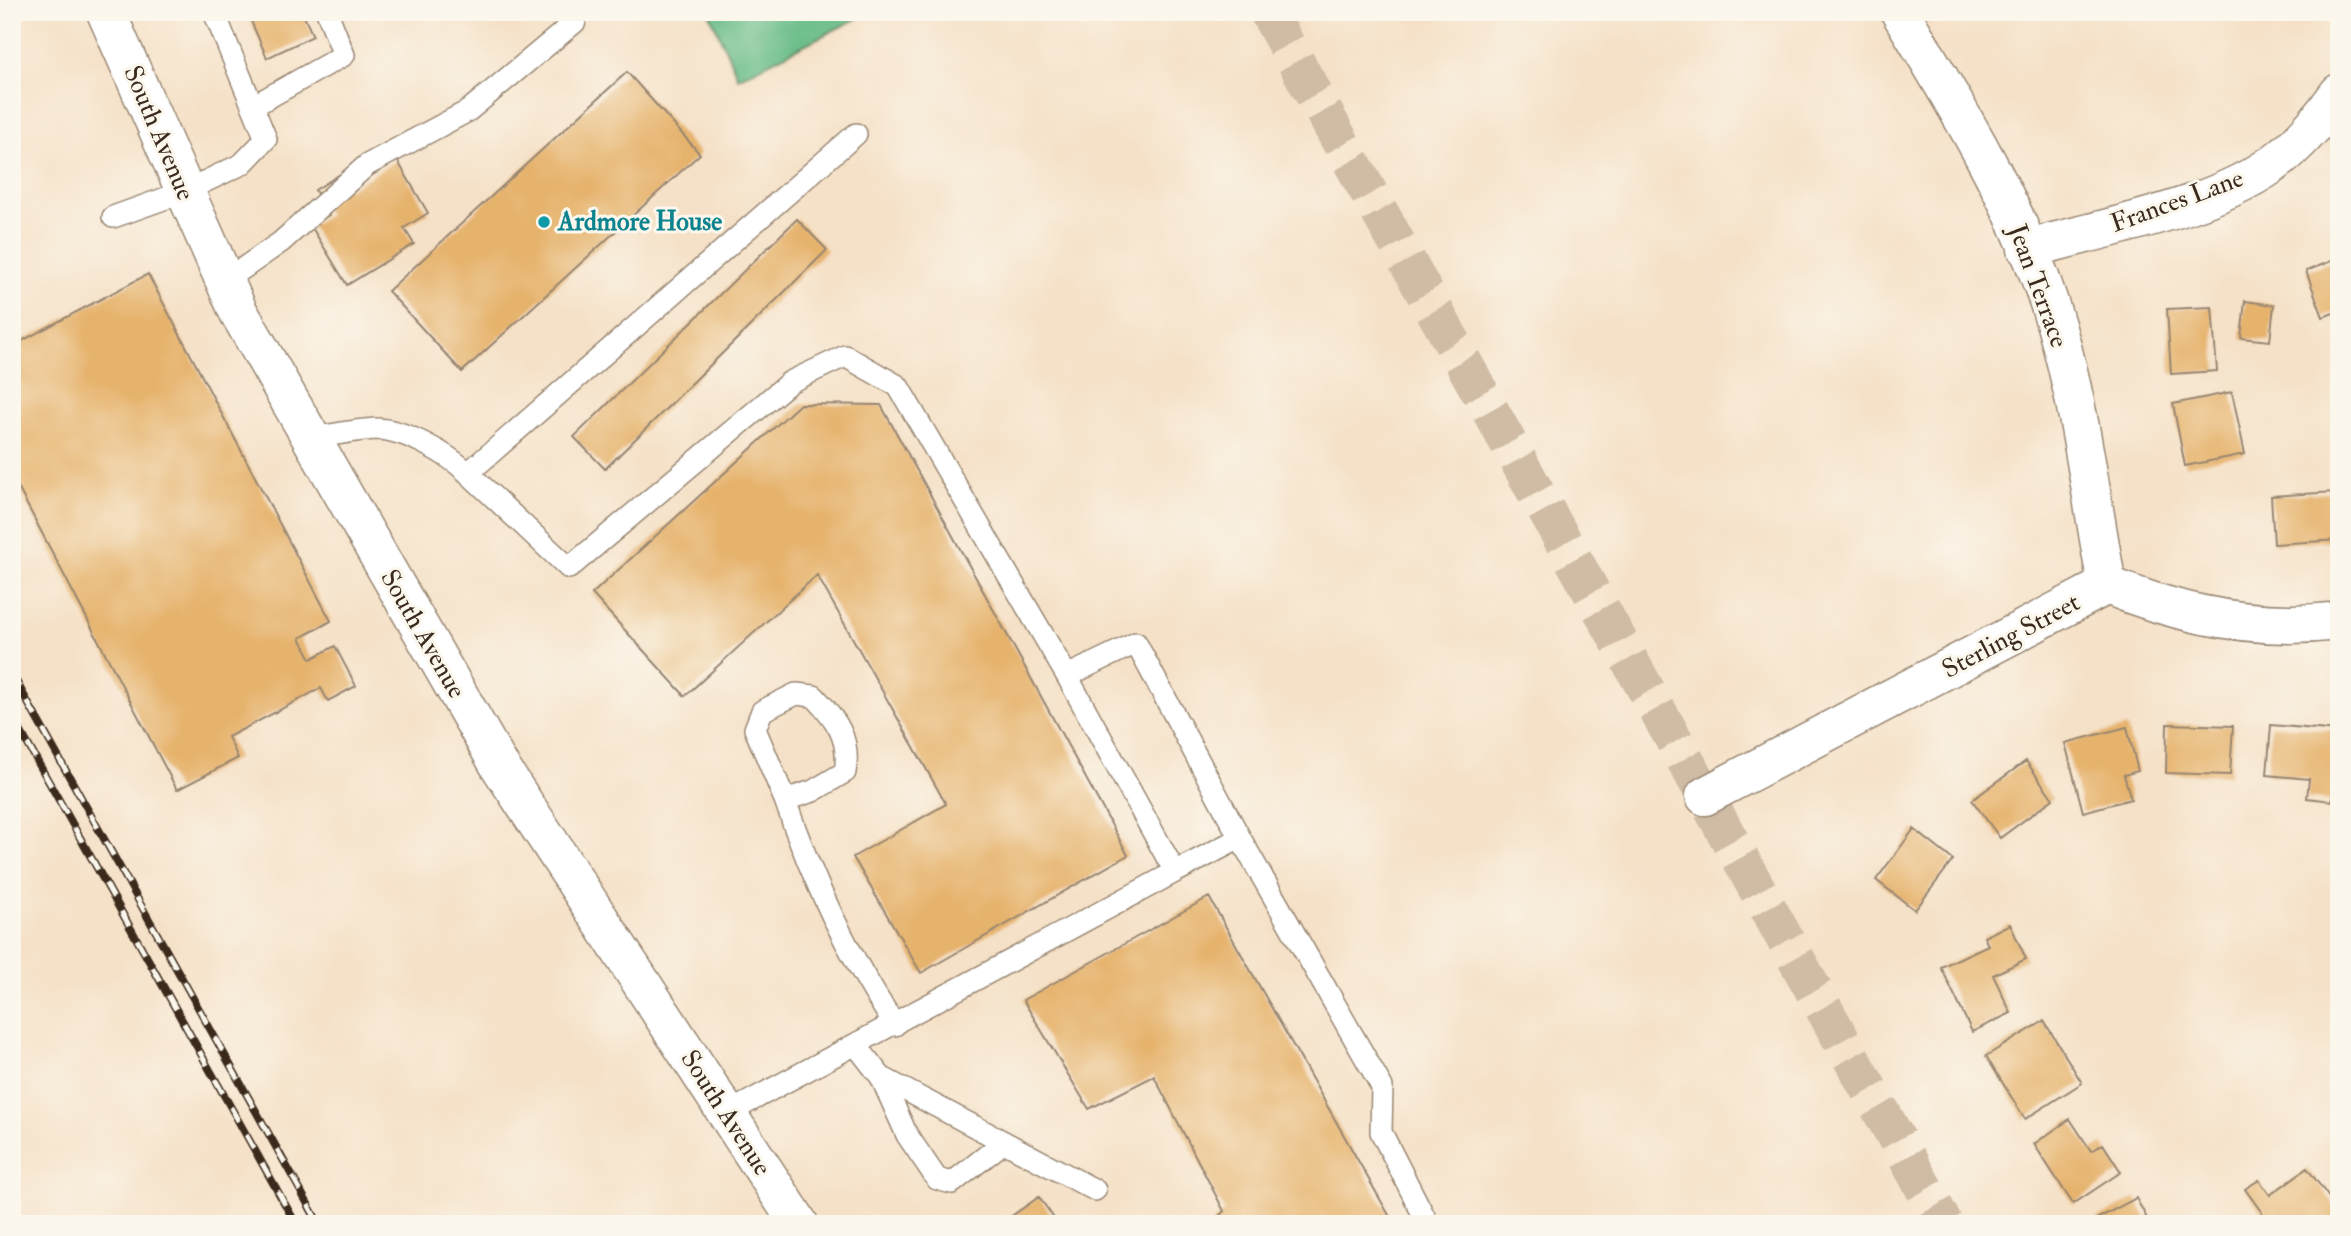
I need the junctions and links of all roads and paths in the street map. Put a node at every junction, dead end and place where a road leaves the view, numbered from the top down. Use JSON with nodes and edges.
{"nodes":[{"id":1,"x":106,"y":12,"type":"edge"},
{"id":2,"x":214,"y":12,"type":"edge"},
{"id":3,"x":1900,"y":12,"type":"edge"},
{"id":4,"x":328,"y":13,"type":"edge"},
{"id":5,"x":575,"y":22,"type":"dead end"},
{"id":6,"x":2339,"y":93,"type":"edge"},
{"id":7,"x":255,"y":105,"type":"junction"},
{"id":8,"x":856,"y":134,"type":"dead end"},
{"id":9,"x":183,"y":192,"type":"junction"},
{"id":10,"x":113,"y":217,"type":"dead end"},
{"id":11,"x":2027,"y":249,"type":"junction"},
{"id":12,"x":225,"y":281,"type":"junction"},
{"id":13,"x":311,"y":438,"type":"junction"},
{"id":14,"x":468,"y":473,"type":"junction"},
{"id":15,"x":2107,"y":585,"type":"junction"},
{"id":16,"x":2339,"y":621,"type":"edge"},
{"id":17,"x":1067,"y":676,"type":"junction"},
{"id":18,"x":1705,"y":796,"type":"dead end"},
{"id":19,"x":785,"y":800,"type":"junction"},
{"id":20,"x":1240,"y":838,"type":"junction"},
{"id":21,"x":1175,"y":872,"type":"junction"},
{"id":22,"x":895,"y":1025,"type":"junction"},
{"id":23,"x":856,"y":1045,"type":"junction"},
{"id":24,"x":881,"y":1077,"type":"junction"},
{"id":25,"x":726,"y":1114,"type":"junction"},
{"id":26,"x":1004,"y":1142,"type":"junction"},
{"id":27,"x":1095,"y":1189,"type":"dead end"},
{"id":28,"x":799,"y":1224,"type":"edge"},
{"id":29,"x":1429,"y":1224,"type":"edge"}],
"edges":[{"from":1,"to":9,"type":"street","name":"South Avenue"},
{"from":2,"to":7,"type":"lane"},
{"from":3,"to":11,"type":"street","name":"Jean Terrace"},
{"from":4,"to":7,"type":"lane"},
{"from":5,"to":12,"type":"lane"},
{"from":6,"to":11,"type":"street","name":"Frances Lane"},
{"from":7,"to":9,"type":"lane"},
{"from":8,"to":14,"type":"lane"},
{"from":9,"to":10,"type":"lane"},
{"from":9,"to":12,"type":"street","name":"South Avenue"},
{"from":11,"to":15,"type":"street","name":"Jean Terrace"},
{"from":12,"to":13,"type":"street","name":"South Avenue"},
{"from":13,"to":14,"type":"lane"},
{"from":13,"to":25,"type":"street","name":"South Avenue"},
{"from":14,"to":17,"type":"lane"},
{"from":15,"to":16,"type":"street","name":"Sterling Street"},
{"from":15,"to":18,"type":"street","name":"Sterling Street"},
{"from":17,"to":20,"type":"lane"},
{"from":17,"to":21,"type":"lane"},
{"from":19,"to":19,"type":"lane"},
{"from":19,"to":22,"type":"lane"},
{"from":20,"to":21,"type":"lane"},
{"from":20,"to":29,"type":"lane"},
{"from":21,"to":22,"type":"lane"},
{"from":22,"to":23,"type":"lane"},
{"from":23,"to":24,"type":"lane"},
{"from":23,"to":25,"type":"lane"},
{"from":24,"to":26,"type":"lane"},
{"from":24,"to":26,"type":"lane"},
{"from":25,"to":28,"type":"street","name":"South Avenue"},
{"from":26,"to":27,"type":"lane"}]}
